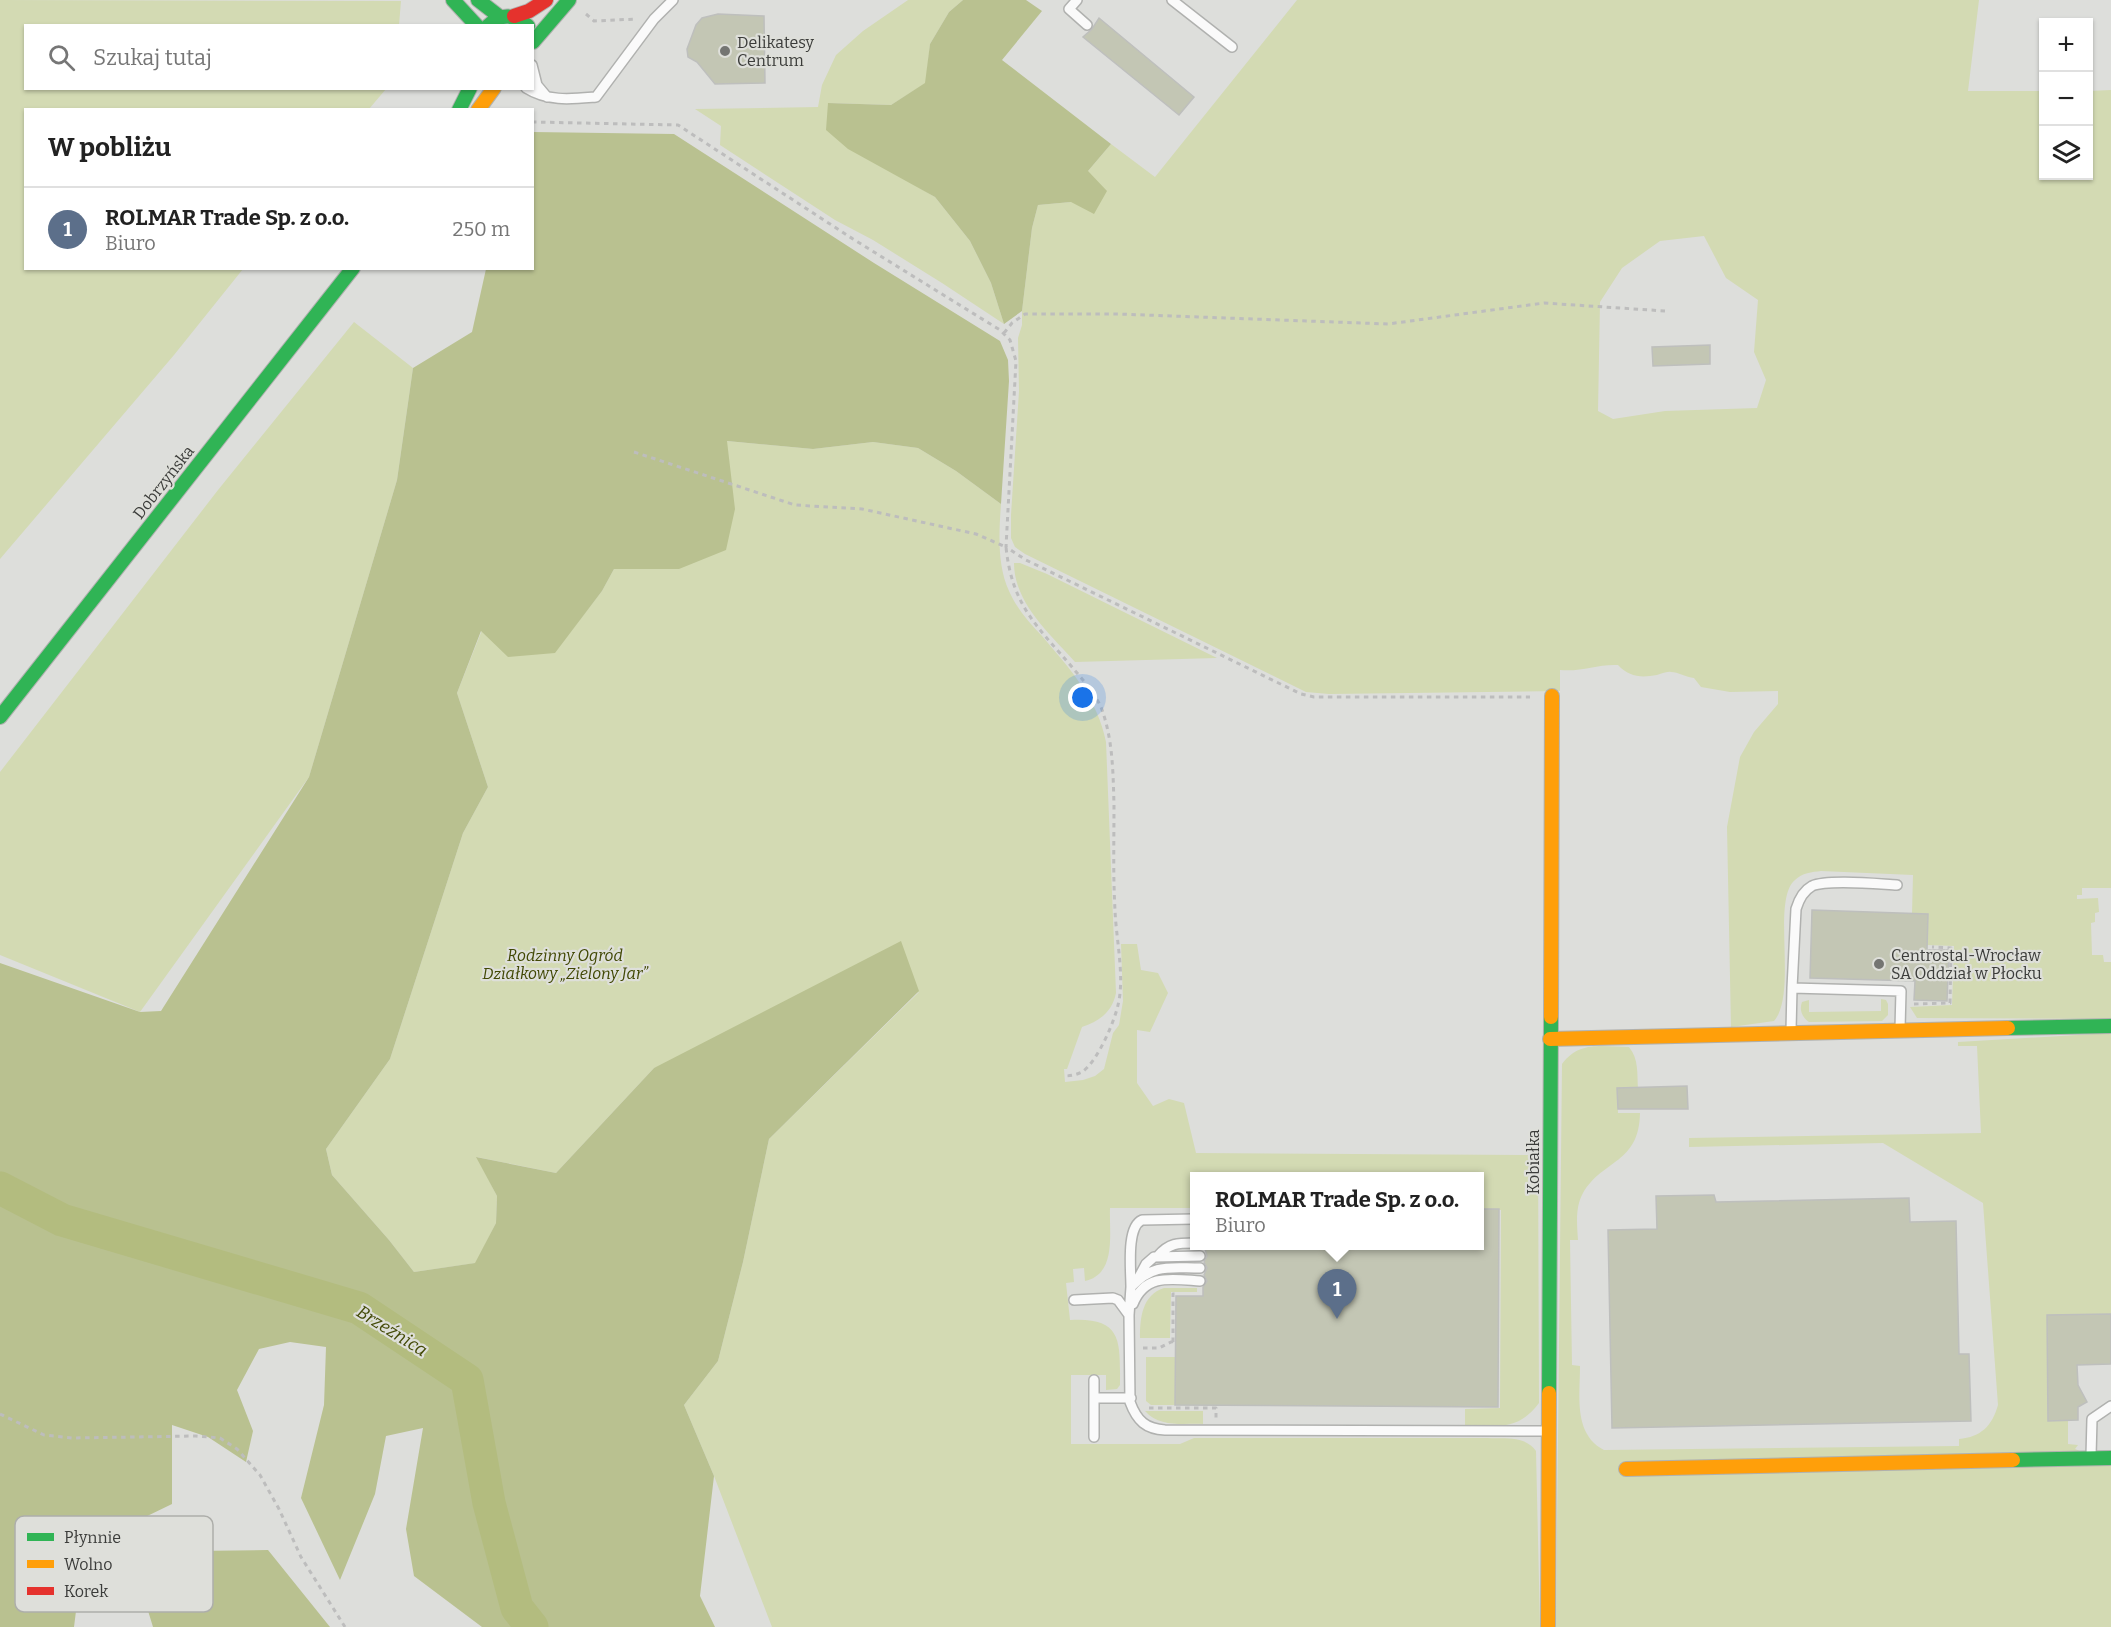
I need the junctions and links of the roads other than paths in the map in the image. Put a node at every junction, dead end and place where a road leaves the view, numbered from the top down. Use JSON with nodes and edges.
{"nodes":[{"id":1,"x":453,"y":0,"type":"edge"},
{"id":2,"x":478,"y":0,"type":"edge"},
{"id":3,"x":546,"y":0,"type":"edge"},
{"id":4,"x":568,"y":0,"type":"edge"},
{"id":5,"x":673,"y":0,"type":"edge"},
{"id":6,"x":1077,"y":0,"type":"edge"},
{"id":7,"x":1172,"y":0,"type":"edge"},
{"id":8,"x":507,"y":17,"type":"junction"},
{"id":9,"x":475,"y":24,"type":"edge"},
{"id":10,"x":492,"y":24,"type":"edge"},
{"id":11,"x":523,"y":24,"type":"edge"},
{"id":12,"x":1087,"y":25,"type":"dead end"},
{"id":13,"x":534,"y":42,"type":"edge"},
{"id":14,"x":1232,"y":47,"type":"dead end"},
{"id":15,"x":534,"y":73,"type":"edge"},
{"id":16,"x":469,"y":90,"type":"edge"},
{"id":17,"x":493,"y":90,"type":"edge"},
{"id":18,"x":531,"y":90,"type":"edge"},
{"id":19,"x":547,"y":96,"type":"junction"},
{"id":20,"x":460,"y":108,"type":"edge"},
{"id":21,"x":479,"y":108,"type":"edge"},
{"id":22,"x":350,"y":270,"type":"edge"},
{"id":23,"x":1552,"y":696,"type":"road end"},
{"id":24,"x":0,"y":717,"type":"edge"},
{"id":25,"x":1897,"y":885,"type":"dead end"},
{"id":26,"x":1792,"y":988,"type":"junction"},
{"id":27,"x":2111,"y":1026,"type":"edge"},
{"id":28,"x":1900,"y":1031,"type":"junction"},
{"id":29,"x":1791,"y":1034,"type":"junction"},
{"id":30,"x":1550,"y":1039,"type":"junction"},
{"id":31,"x":1190,"y":1219,"type":"edge"},
{"id":32,"x":1190,"y":1243,"type":"edge"},
{"id":33,"x":1158,"y":1256,"type":"junction"},
{"id":34,"x":1200,"y":1256,"type":"dead end"},
{"id":35,"x":1200,"y":1268,"type":"dead end"},
{"id":36,"x":1200,"y":1281,"type":"dead end"},
{"id":37,"x":1135,"y":1283,"type":"junction"},
{"id":38,"x":1074,"y":1300,"type":"dead end"},
{"id":39,"x":1129,"y":1315,"type":"junction"},
{"id":40,"x":1094,"y":1380,"type":"dead end"},
{"id":41,"x":1094,"y":1398,"type":"junction"},
{"id":42,"x":1131,"y":1398,"type":"junction"},
{"id":43,"x":2111,"y":1406,"type":"edge"},
{"id":44,"x":1548,"y":1431,"type":"junction"},
{"id":45,"x":1094,"y":1437,"type":"dead end"},
{"id":46,"x":2091,"y":1458,"type":"junction"},
{"id":47,"x":2111,"y":1458,"type":"edge"},
{"id":48,"x":1626,"y":1469,"type":"dead end"},
{"id":49,"x":1548,"y":1627,"type":"edge"}],
"edges":[{"from":1,"to":9,"type":"street"},
{"from":2,"to":8,"type":"street"},
{"from":3,"to":8,"type":"street"},
{"from":4,"to":13,"type":"street"},
{"from":5,"to":19,"type":"lane"},
{"from":6,"to":12,"type":"lane"},
{"from":7,"to":14,"type":"lane"},
{"from":8,"to":10,"type":"street"},
{"from":8,"to":11,"type":"street"},
{"from":15,"to":19,"type":"lane"},
{"from":16,"to":20,"type":"street"},
{"from":17,"to":21,"type":"street"},
{"from":18,"to":19,"type":"lane"},
{"from":22,"to":24,"type":"street","name":"Dobrzyńska"},
{"from":23,"to":30,"type":"street","name":"Kobiałka"},
{"from":25,"to":26,"type":"lane"},
{"from":26,"to":28,"type":"lane"},
{"from":26,"to":29,"type":"lane"},
{"from":27,"to":28,"type":"street"},
{"from":28,"to":29,"type":"street"},
{"from":29,"to":30,"type":"street"},
{"from":30,"to":44,"type":"street","name":"Kobiałka"},
{"from":31,"to":37,"type":"lane"},
{"from":32,"to":33,"type":"lane"},
{"from":33,"to":34,"type":"lane"},
{"from":33,"to":37,"type":"lane"},
{"from":35,"to":37,"type":"lane"},
{"from":36,"to":39,"type":"lane"},
{"from":37,"to":39,"type":"lane"},
{"from":38,"to":39,"type":"lane"},
{"from":39,"to":42,"type":"lane"},
{"from":40,"to":41,"type":"lane"},
{"from":41,"to":42,"type":"lane"},
{"from":41,"to":45,"type":"lane"},
{"from":42,"to":44,"type":"lane"},
{"from":43,"to":46,"type":"lane"},
{"from":44,"to":49,"type":"street","name":"Kobiałka"},
{"from":46,"to":47,"type":"street"},
{"from":46,"to":48,"type":"street"}]}
